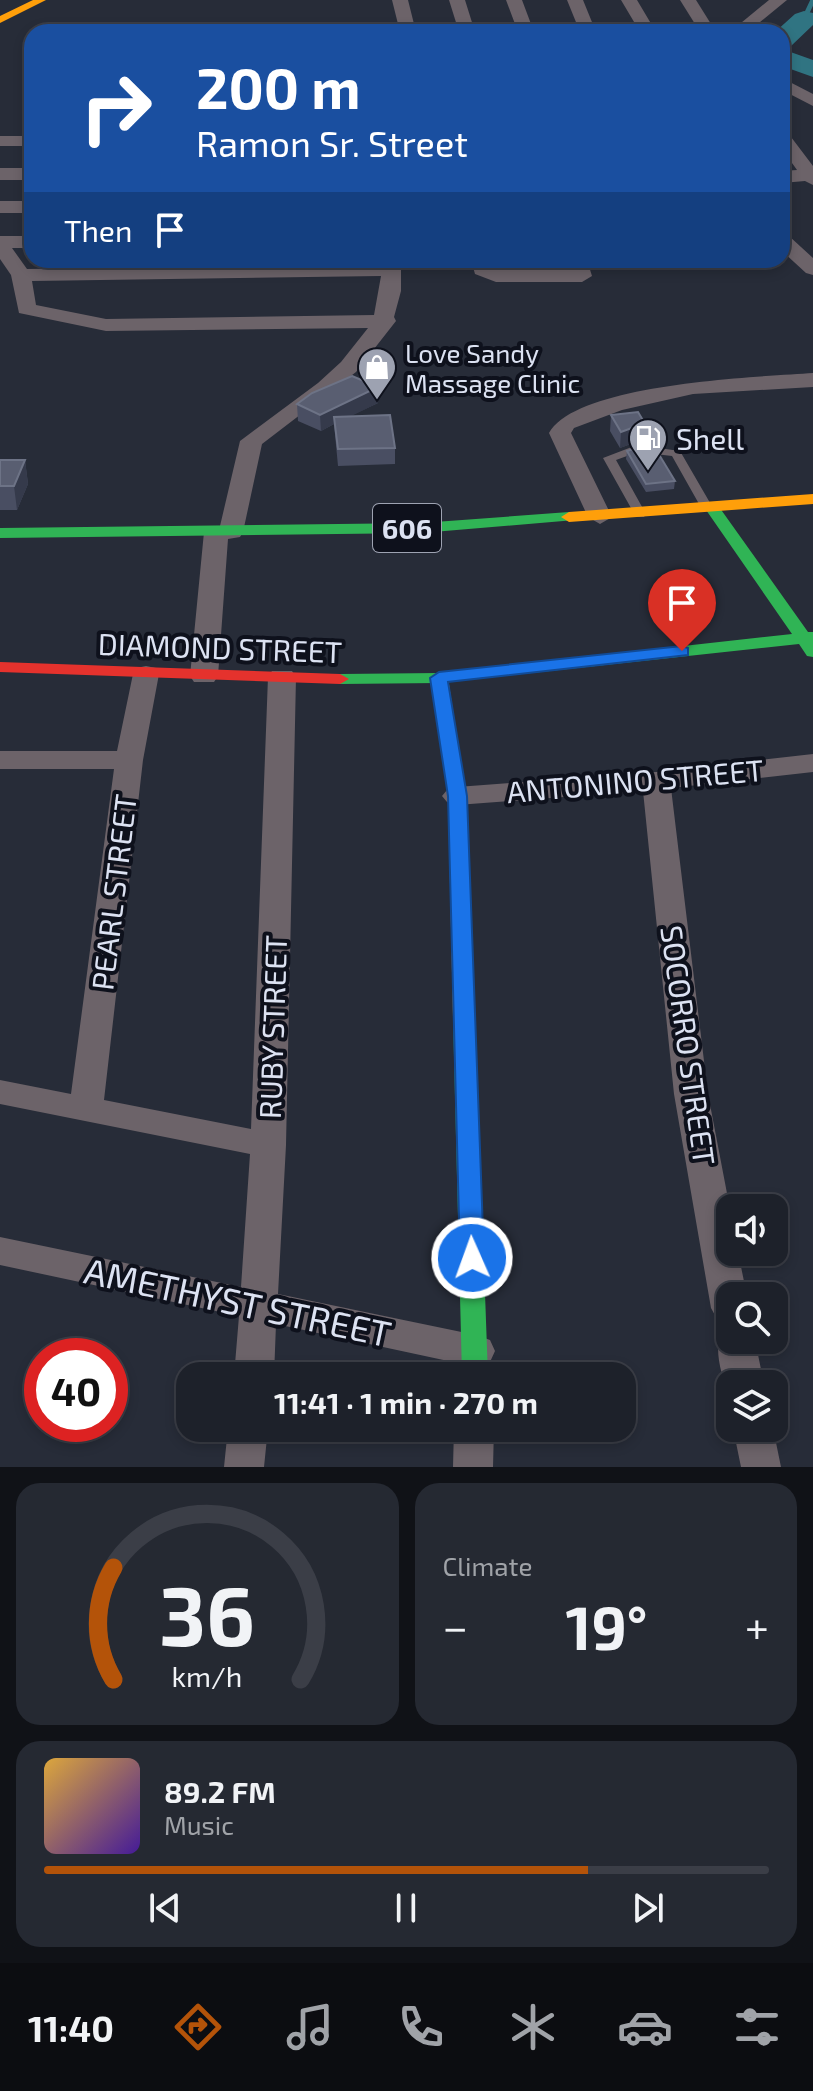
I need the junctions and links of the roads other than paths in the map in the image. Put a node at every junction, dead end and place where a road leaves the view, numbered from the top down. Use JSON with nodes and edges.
{"nodes":[{"id":1,"x":41,"y":0,"type":"edge"},
{"id":2,"x":400,"y":0,"type":"edge"},
{"id":3,"x":457,"y":0,"type":"edge"},
{"id":4,"x":514,"y":0,"type":"edge"},
{"id":5,"x":575,"y":0,"type":"edge"},
{"id":6,"x":629,"y":0,"type":"edge"},
{"id":7,"x":688,"y":0,"type":"edge"},
{"id":8,"x":779,"y":0,"type":"edge"},
{"id":9,"x":0,"y":20,"type":"edge"},
{"id":10,"x":406,"y":24,"type":"edge"},
{"id":11,"x":464,"y":24,"type":"edge"},
{"id":12,"x":523,"y":24,"type":"edge"},
{"id":13,"x":585,"y":24,"type":"edge"},
{"id":14,"x":643,"y":24,"type":"edge"},
{"id":15,"x":703,"y":24,"type":"edge"},
{"id":16,"x":748,"y":24,"type":"edge"},
{"id":17,"x":790,"y":88,"type":"edge"},
{"id":18,"x":813,"y":101,"type":"edge"},
{"id":19,"x":0,"y":141,"type":"edge"},
{"id":20,"x":24,"y":141,"type":"edge"},
{"id":21,"x":790,"y":148,"type":"edge"},
{"id":22,"x":0,"y":174,"type":"edge"},
{"id":23,"x":24,"y":174,"type":"edge"},
{"id":24,"x":790,"y":177,"type":"edge"},
{"id":25,"x":812,"y":177,"type":"edge"},
{"id":26,"x":0,"y":207,"type":"edge"},
{"id":27,"x":24,"y":207,"type":"edge"},
{"id":28,"x":24,"y":242,"type":"edge"},
{"id":29,"x":0,"y":243,"type":"edge"},
{"id":30,"x":790,"y":247,"type":"edge"},
{"id":31,"x":812,"y":265,"type":"edge"},
{"id":32,"x":281,"y":268,"type":"edge"},
{"id":33,"x":392,"y":268,"type":"edge"},
{"id":34,"x":482,"y":268,"type":"edge"},
{"id":35,"x":580,"y":268,"type":"edge"},
{"id":36,"x":21,"y":275,"type":"junction"},
{"id":37,"x":386,"y":321,"type":"junction"},
{"id":38,"x":813,"y":380,"type":"edge"},
{"id":39,"x":813,"y":499,"type":"edge"},
{"id":40,"x":710,"y":508,"type":"junction"},
{"id":41,"x":640,"y":514,"type":"junction"},
{"id":42,"x":600,"y":517,"type":"junction"},
{"id":43,"x":223,"y":532,"type":"junction"},
{"id":44,"x":0,"y":533,"type":"edge"},
{"id":45,"x":810,"y":642,"type":"edge"},
{"id":46,"x":0,"y":667,"type":"edge"},
{"id":47,"x":146,"y":674,"type":"junction"},
{"id":48,"x":204,"y":676,"type":"junction"},
{"id":49,"x":282,"y":677,"type":"junction"},
{"id":50,"x":439,"y":678,"type":"junction"},
{"id":51,"x":0,"y":760,"type":"edge"},
{"id":52,"x":129,"y":760,"type":"junction"},
{"id":53,"x":813,"y":763,"type":"edge"},
{"id":54,"x":656,"y":781,"type":"junction"},
{"id":55,"x":457,"y":796,"type":"junction"},
{"id":56,"x":0,"y":1092,"type":"edge"},
{"id":57,"x":86,"y":1110,"type":"junction"},
{"id":58,"x":268,"y":1145,"type":"junction"},
{"id":59,"x":0,"y":1251,"type":"edge"},
{"id":60,"x":725,"y":1282,"type":"edge"},
{"id":61,"x":261,"y":1307,"type":"junction"},
{"id":62,"x":255,"y":1362,"type":"edge"},
{"id":63,"x":471,"y":1362,"type":"edge"},
{"id":64,"x":475,"y":1362,"type":"edge"},
{"id":65,"x":247,"y":1442,"type":"edge"},
{"id":66,"x":474,"y":1442,"type":"edge"},
{"id":67,"x":756,"y":1442,"type":"edge"},
{"id":68,"x":244,"y":1467,"type":"edge"},
{"id":69,"x":473,"y":1467,"type":"edge"},
{"id":70,"x":761,"y":1467,"type":"edge"}],
"edges":[{"from":1,"to":9,"type":"street"},
{"from":2,"to":10,"type":"street"},
{"from":3,"to":11,"type":"street"},
{"from":4,"to":12,"type":"street"},
{"from":5,"to":13,"type":"street"},
{"from":6,"to":14,"type":"street"},
{"from":7,"to":15,"type":"street"},
{"from":8,"to":16,"type":"street"},
{"from":17,"to":18,"type":"street"},
{"from":19,"to":20,"type":"street"},
{"from":21,"to":25,"type":"street"},
{"from":22,"to":23,"type":"street"},
{"from":24,"to":25,"type":"street"},
{"from":26,"to":27,"type":"street"},
{"from":28,"to":29,"type":"street"},
{"from":29,"to":36,"type":"street"},
{"from":30,"to":31,"type":"street"},
{"from":32,"to":36,"type":"street"},
{"from":33,"to":37,"type":"street"},
{"from":34,"to":35,"type":"street"},
{"from":36,"to":37,"type":"street"},
{"from":37,"to":43,"type":"street"},
{"from":38,"to":42,"type":"street"},
{"from":39,"to":40,"type":"street","number":"606"},
{"from":40,"to":41,"type":"street","number":"606"},
{"from":40,"to":41,"type":"lane"},
{"from":40,"to":45,"type":"street"},
{"from":41,"to":42,"type":"street","number":"606"},
{"from":42,"to":43,"type":"street","number":"606"},
{"from":43,"to":44,"type":"street","number":"606"},
{"from":43,"to":48,"type":"street"},
{"from":45,"to":50,"type":"street","name":"DIAMOND STREET"},
{"from":46,"to":47,"type":"street","name":"DIAMOND STREET"},
{"from":47,"to":48,"type":"street","name":"DIAMOND STREET"},
{"from":47,"to":52,"type":"street","name":"PEARL STREET"},
{"from":48,"to":49,"type":"street","name":"DIAMOND STREET"},
{"from":49,"to":50,"type":"street","name":"DIAMOND STREET"},
{"from":49,"to":58,"type":"street","name":"RUBY STREET"},
{"from":50,"to":55,"type":"street"},
{"from":51,"to":52,"type":"street"},
{"from":52,"to":57,"type":"street","name":"PEARL STREET"},
{"from":53,"to":54,"type":"street","name":"ANTONINO STREET"},
{"from":54,"to":55,"type":"street","name":"ANTONINO STREET"},
{"from":54,"to":60,"type":"street","name":"SOCORRO STREET"},
{"from":55,"to":64,"type":"street"},
{"from":56,"to":57,"type":"street"},
{"from":57,"to":58,"type":"street"},
{"from":58,"to":61,"type":"street","name":"RUBY STREET"},
{"from":59,"to":61,"type":"street","name":"AMETHYST STREET"},
{"from":61,"to":62,"type":"street","name":"RUBY STREET"},
{"from":61,"to":63,"type":"street","name":"AMETHYST STREET"},
{"from":65,"to":68,"type":"street"},
{"from":66,"to":69,"type":"street"},
{"from":67,"to":70,"type":"street"}]}
